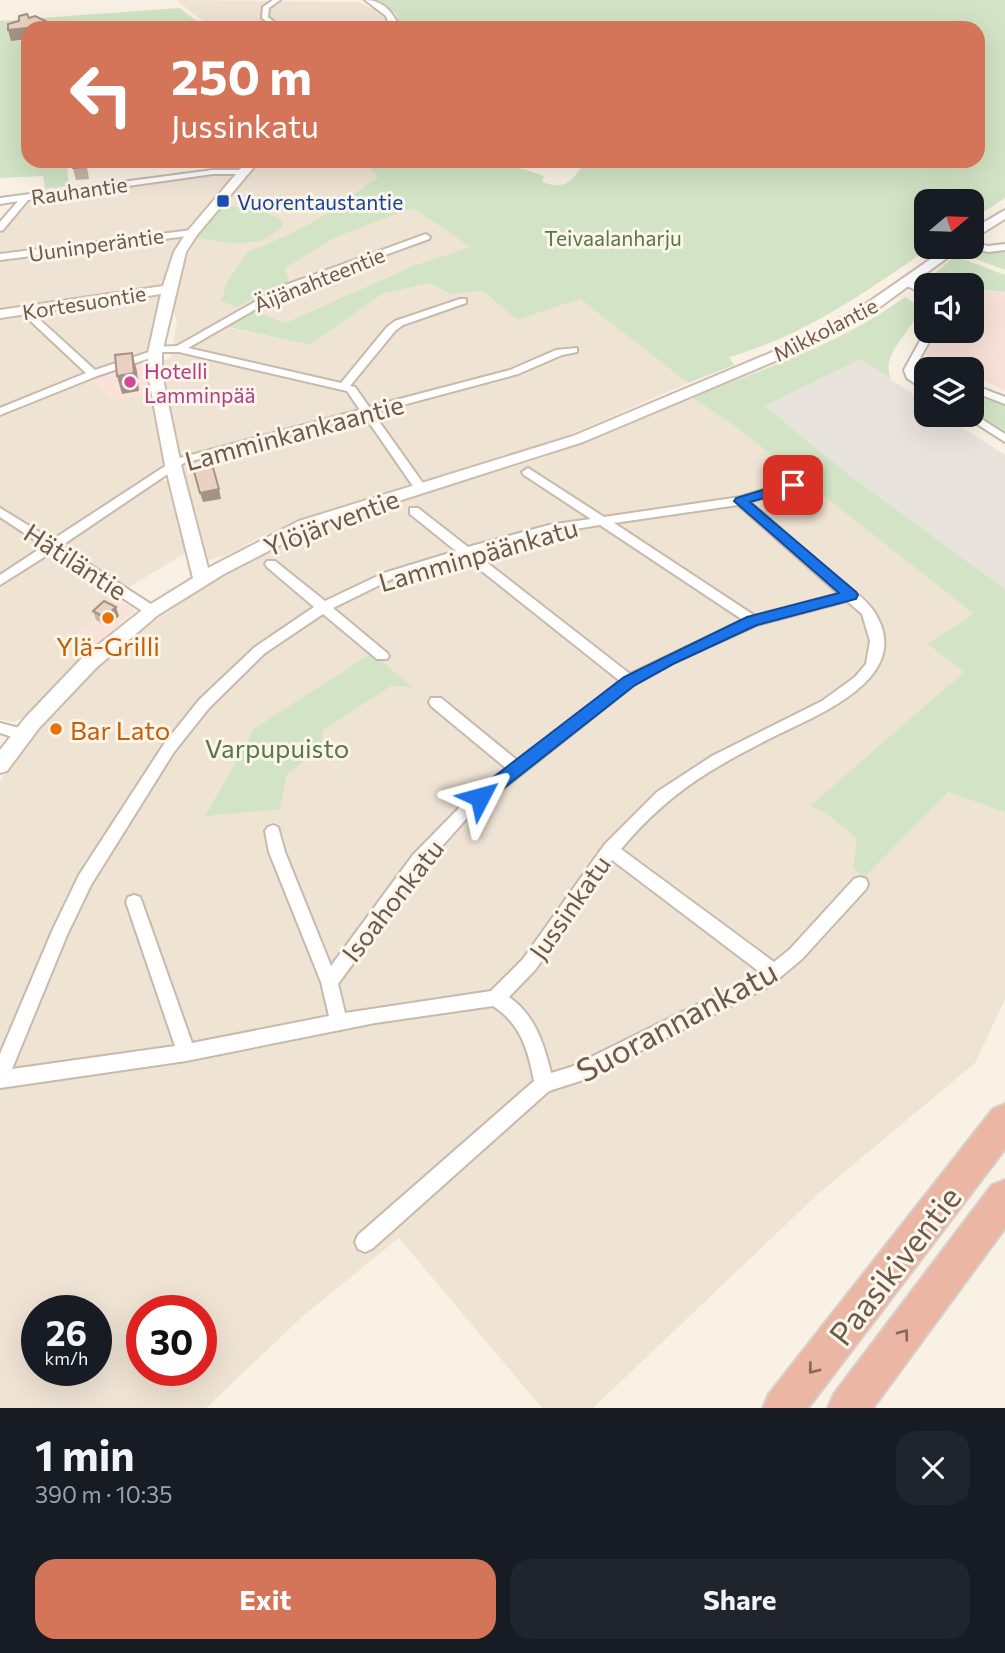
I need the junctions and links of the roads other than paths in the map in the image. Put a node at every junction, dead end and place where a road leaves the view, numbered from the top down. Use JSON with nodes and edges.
{"nodes":[{"id":1,"x":277,"y":0,"type":"edge"},
{"id":2,"x":369,"y":0,"type":"edge"},
{"id":3,"x":269,"y":21,"type":"edge"},
{"id":4,"x":392,"y":21,"type":"edge"},
{"id":5,"x":246,"y":168,"type":"edge"},
{"id":6,"x":242,"y":172,"type":"junction"},
{"id":7,"x":26,"y":197,"type":"junction"},
{"id":8,"x":0,"y":201,"type":"edge"},
{"id":9,"x":1005,"y":214,"type":"edge"},
{"id":10,"x":0,"y":228,"type":"edge"},
{"id":11,"x":984,"y":228,"type":"edge"},
{"id":12,"x":192,"y":233,"type":"junction"},
{"id":13,"x":426,"y":237,"type":"dead end"},
{"id":14,"x":1005,"y":247,"type":"edge"},
{"id":15,"x":984,"y":248,"type":"edge"},
{"id":16,"x":0,"y":257,"type":"edge"},
{"id":17,"x":940,"y":259,"type":"edge"},
{"id":18,"x":908,"y":283,"type":"junction"},
{"id":19,"x":914,"y":286,"type":"edge"},
{"id":20,"x":169,"y":289,"type":"junction"},
{"id":21,"x":463,"y":301,"type":"dead end"},
{"id":22,"x":25,"y":311,"type":"junction"},
{"id":23,"x":0,"y":314,"type":"edge"},
{"id":24,"x":923,"y":343,"type":"edge"},
{"id":25,"x":179,"y":349,"type":"junction"},
{"id":26,"x":573,"y":350,"type":"dead end"},
{"id":27,"x":156,"y":351,"type":"junction"},
{"id":28,"x":912,"y":361,"type":"joint"},
{"id":29,"x":93,"y":374,"type":"junction"},
{"id":30,"x":914,"y":377,"type":"edge"},
{"id":31,"x":344,"y":386,"type":"junction"},
{"id":32,"x":984,"y":392,"type":"edge"},
{"id":33,"x":683,"y":393,"type":"joint"},
{"id":34,"x":1005,"y":401,"type":"edge"},
{"id":35,"x":366,"y":411,"type":"junction"},
{"id":36,"x":0,"y":412,"type":"edge"},
{"id":37,"x":984,"y":425,"type":"edge"},
{"id":38,"x":1005,"y":439,"type":"edge"},
{"id":39,"x":173,"y":465,"type":"junction"},
{"id":40,"x":528,"y":472,"type":"dead end"},
{"id":41,"x":793,"y":485,"type":"dead end"},
{"id":42,"x":421,"y":489,"type":"junction"},
{"id":43,"x":740,"y":501,"type":"junction"},
{"id":44,"x":414,"y":511,"type":"dead end"},
{"id":45,"x":0,"y":512,"type":"edge"},
{"id":46,"x":601,"y":520,"type":"junction"},
{"id":47,"x":51,"y":546,"type":"junction"},
{"id":48,"x":467,"y":551,"type":"junction"},
{"id":49,"x":271,"y":564,"type":"dead end"},
{"id":50,"x":202,"y":580,"type":"junction"},
{"id":51,"x":0,"y":581,"type":"edge"},
{"id":52,"x":851,"y":595,"type":"junction"},
{"id":53,"x":322,"y":608,"type":"junction"},
{"id":54,"x":152,"y":611,"type":"junction"},
{"id":55,"x":753,"y":621,"type":"junction"},
{"id":56,"x":382,"y":656,"type":"dead end"},
{"id":57,"x":629,"y":681,"type":"junction"},
{"id":58,"x":436,"y":702,"type":"dead end"},
{"id":59,"x":0,"y":728,"type":"edge"},
{"id":60,"x":22,"y":734,"type":"junction"},
{"id":61,"x":0,"y":765,"type":"edge"},
{"id":62,"x":516,"y":768,"type":"junction"},
{"id":63,"x":273,"y":831,"type":"dead end"},
{"id":64,"x":610,"y":849,"type":"junction"},
{"id":65,"x":860,"y":884,"type":"dead end"},
{"id":66,"x":134,"y":902,"type":"dead end"},
{"id":67,"x":775,"y":973,"type":"junction"},
{"id":68,"x":329,"y":982,"type":"junction"},
{"id":69,"x":495,"y":998,"type":"junction"},
{"id":70,"x":339,"y":1022,"type":"junction"},
{"id":71,"x":186,"y":1053,"type":"junction"},
{"id":72,"x":0,"y":1077,"type":"edge"},
{"id":73,"x":544,"y":1084,"type":"junction"},
{"id":74,"x":1005,"y":1121,"type":"edge"},
{"id":75,"x":1005,"y":1199,"type":"edge"},
{"id":76,"x":365,"y":1242,"type":"dead end"},
{"id":77,"x":783,"y":1408,"type":"edge"},
{"id":78,"x":848,"y":1408,"type":"edge"}],
"edges":[{"from":1,"to":3,"type":"street"},
{"from":2,"to":4,"type":"main road"},
{"from":5,"to":6,"type":"main road"},
{"from":6,"to":7,"type":"street","name":"Rauhantie"},
{"from":6,"to":12,"type":"main road"},
{"from":7,"to":8,"type":"street","name":"Rauhantie"},
{"from":7,"to":10,"type":"street"},
{"from":9,"to":11,"type":"main road"},
{"from":12,"to":16,"type":"street","name":"Uuninperäntie"},
{"from":12,"to":20,"type":"main road"},
{"from":13,"to":25,"type":"street","name":"Äijänahteentie"},
{"from":14,"to":15,"type":"street"},
{"from":17,"to":18,"type":"main road","name":"Mikkolantie"},
{"from":18,"to":19,"type":"street"},
{"from":18,"to":33,"type":"main road","name":"Mikkolantie"},
{"from":20,"to":22,"type":"main road","name":"Kortesuontie"},
{"from":20,"to":27,"type":"main road"},
{"from":21,"to":31,"type":"street"},
{"from":22,"to":23,"type":"main road","name":"Kortesuontie"},
{"from":22,"to":29,"type":"street"},
{"from":24,"to":28,"type":"street"},
{"from":25,"to":27,"type":"street"},
{"from":25,"to":31,"type":"street"},
{"from":26,"to":35,"type":"street","name":"Lamminkankaantie"},
{"from":27,"to":29,"type":"street"},
{"from":27,"to":39,"type":"main road"},
{"from":28,"to":30,"type":"street"},
{"from":29,"to":36,"type":"street"},
{"from":31,"to":35,"type":"street"},
{"from":32,"to":34,"type":"street"},
{"from":33,"to":42,"type":"main road","name":"Ylöjärventie"},
{"from":35,"to":39,"type":"street","name":"Lamminkankaantie"},
{"from":35,"to":42,"type":"street"},
{"from":37,"to":38,"type":"street"},
{"from":39,"to":47,"type":"street","name":"Lamminkankaantie"},
{"from":39,"to":50,"type":"main road"},
{"from":40,"to":46,"type":"street"},
{"from":41,"to":43,"type":"street","name":"Lamminpäänkatu"},
{"from":42,"to":50,"type":"main road","name":"Ylöjärventie"},
{"from":43,"to":46,"type":"street","name":"Lamminpäänkatu"},
{"from":43,"to":52,"type":"street","name":"Jussinkatu"},
{"from":44,"to":48,"type":"street"},
{"from":45,"to":47,"type":"street","name":"Hätiläntie"},
{"from":46,"to":48,"type":"street","name":"Lamminpäänkatu"},
{"from":46,"to":55,"type":"street"},
{"from":47,"to":51,"type":"street","name":"Lamminkankaantie"},
{"from":47,"to":54,"type":"street","name":"Hätiläntie"},
{"from":48,"to":53,"type":"street","name":"Lamminpäänkatu"},
{"from":48,"to":57,"type":"street"},
{"from":49,"to":53,"type":"street"},
{"from":50,"to":54,"type":"main road","name":"Ylöjärventie"},
{"from":52,"to":55,"type":"street","name":"Isoahonkatu"},
{"from":52,"to":64,"type":"street","name":"Jussinkatu"},
{"from":53,"to":56,"type":"street"},
{"from":53,"to":72,"type":"street","name":"Lamminpäänkatu"},
{"from":54,"to":60,"type":"main road","name":"Ylöjärventie"},
{"from":55,"to":57,"type":"street","name":"Isoahonkatu"},
{"from":57,"to":62,"type":"street","name":"Isoahonkatu"},
{"from":58,"to":62,"type":"street"},
{"from":59,"to":60,"type":"street"},
{"from":60,"to":61,"type":"main road","name":"Ylöjärventie"},
{"from":62,"to":68,"type":"street","name":"Isoahonkatu"},
{"from":63,"to":68,"type":"street"},
{"from":64,"to":67,"type":"street"},
{"from":64,"to":69,"type":"street","name":"Jussinkatu"},
{"from":65,"to":67,"type":"street","name":"Suorannankatu"},
{"from":66,"to":71,"type":"street"},
{"from":67,"to":73,"type":"street","name":"Suorannankatu"},
{"from":68,"to":70,"type":"street","name":"Isoahonkatu"},
{"from":69,"to":70,"type":"street"},
{"from":69,"to":73,"type":"street","name":"Suorannankatu"},
{"from":70,"to":71,"type":"street"},
{"from":71,"to":72,"type":"street"},
{"from":73,"to":76,"type":"street","name":"Suorannankatu"},
{"from":74,"to":77,"type":"highway","name":"Paasikiventie","one_way":true},
{"from":78,"to":75,"type":"highway","name":"Paasikiventie","one_way":true}]}
